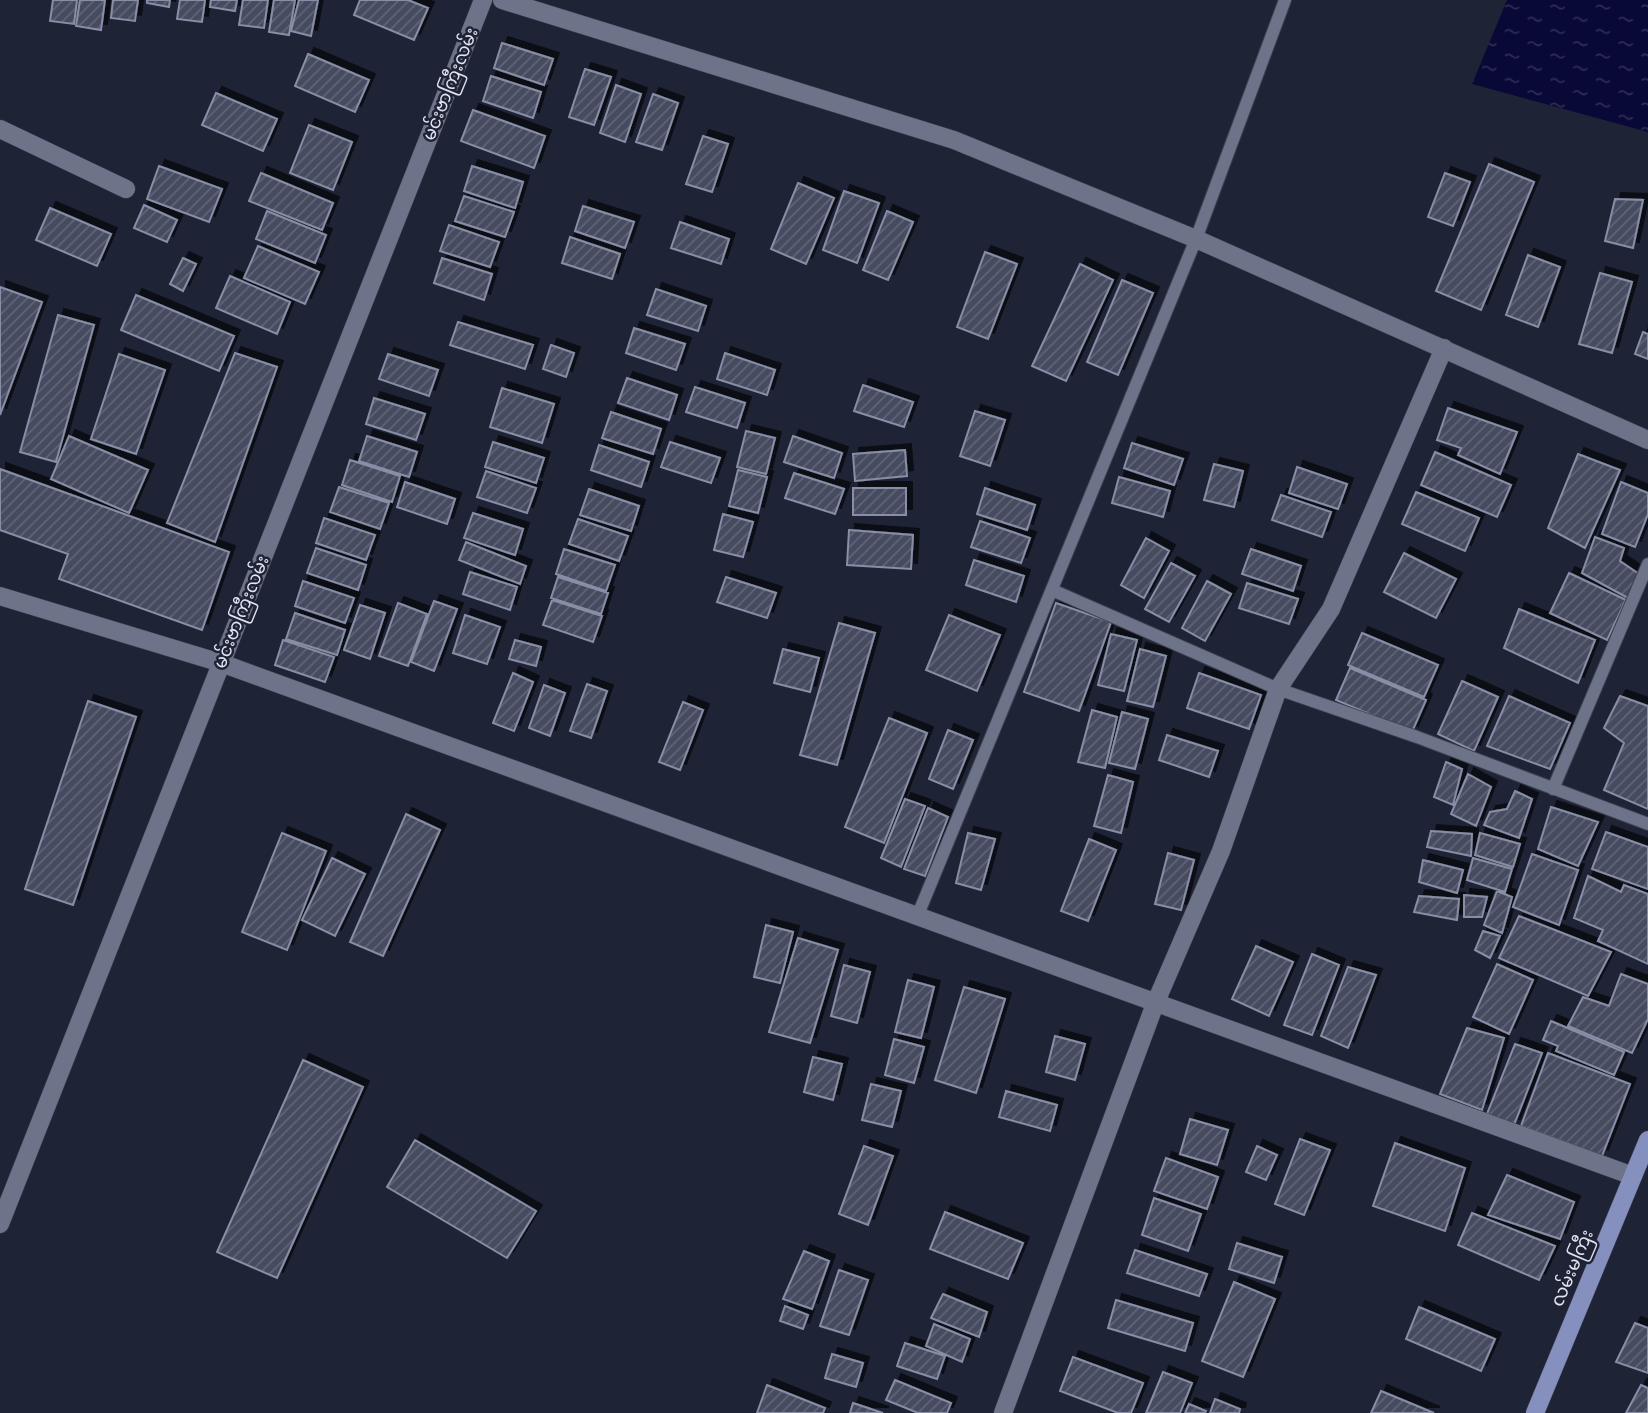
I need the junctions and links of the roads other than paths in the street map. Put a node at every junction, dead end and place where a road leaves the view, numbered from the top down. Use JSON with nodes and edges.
{"nodes":[{"id":1,"x":483,"y":0,"type":"edge"},
{"id":2,"x":502,"y":0,"type":"edge"},
{"id":3,"x":1285,"y":0,"type":"edge"},
{"id":4,"x":0,"y":129,"type":"edge"},
{"id":5,"x":126,"y":189,"type":"dead end"},
{"id":6,"x":1196,"y":239,"type":"junction"},
{"id":7,"x":1444,"y":348,"type":"junction"},
{"id":8,"x":1648,"y":440,"type":"edge"},
{"id":9,"x":1648,"y":564,"type":"edge"},
{"id":10,"x":1052,"y":590,"type":"junction"},
{"id":11,"x":0,"y":596,"type":"edge"},
{"id":12,"x":220,"y":663,"type":"junction"},
{"id":13,"x":1278,"y":689,"type":"junction"},
{"id":14,"x":1553,"y":789,"type":"junction"},
{"id":15,"x":1648,"y":824,"type":"edge"},
{"id":16,"x":917,"y":917,"type":"junction"},
{"id":17,"x":1155,"y":1004,"type":"junction"},
{"id":18,"x":1648,"y":1140,"type":"edge"},
{"id":19,"x":1633,"y":1176,"type":"junction"},
{"id":20,"x":0,"y":1224,"type":"edge"},
{"id":21,"x":1003,"y":1413,"type":"edge"},
{"id":22,"x":1535,"y":1413,"type":"edge"}],
"edges":[{"from":1,"to":12,"type":"street","name":"မင်းဗာကြီးလမ်း"},
{"from":2,"to":6,"type":"street"},
{"from":3,"to":6,"type":"lane"},
{"from":4,"to":5,"type":"street"},
{"from":6,"to":7,"type":"street"},
{"from":6,"to":10,"type":"lane"},
{"from":7,"to":8,"type":"street"},
{"from":7,"to":13,"type":"street"},
{"from":9,"to":14,"type":"lane"},
{"from":10,"to":13,"type":"lane"},
{"from":10,"to":16,"type":"lane"},
{"from":11,"to":12,"type":"street"},
{"from":12,"to":16,"type":"street"},
{"from":12,"to":20,"type":"street","name":"မင်းဗာကြီးလမ်း"},
{"from":13,"to":14,"type":"lane"},
{"from":13,"to":17,"type":"street"},
{"from":14,"to":15,"type":"lane"},
{"from":16,"to":17,"type":"street"},
{"from":17,"to":19,"type":"street"},
{"from":17,"to":21,"type":"street"},
{"from":18,"to":19,"type":"main road","name":"လမ်းမကြီး"},
{"from":19,"to":22,"type":"main road","name":"လမ်းမကြီး"}]}
